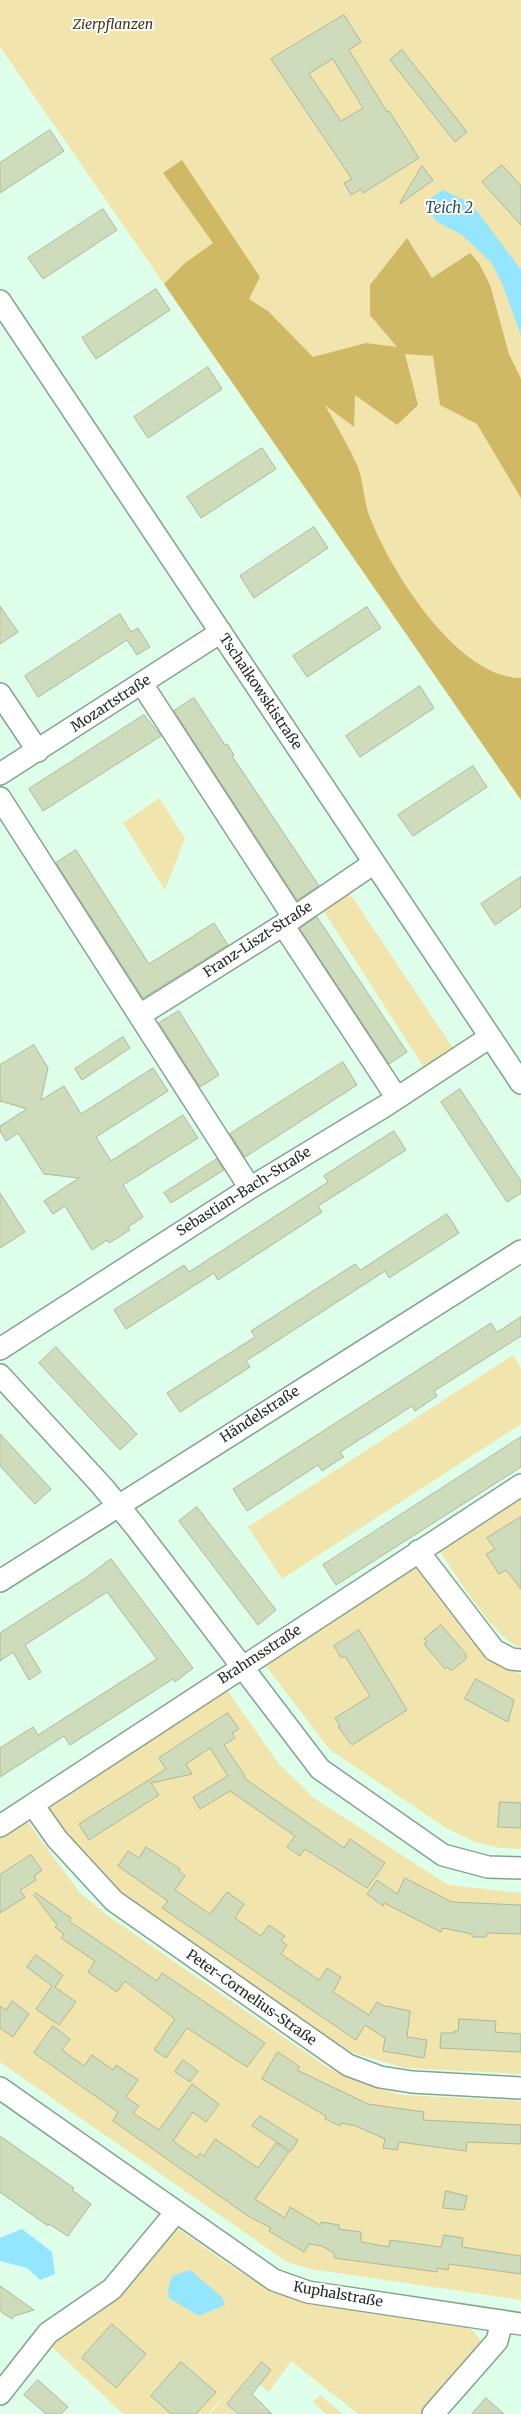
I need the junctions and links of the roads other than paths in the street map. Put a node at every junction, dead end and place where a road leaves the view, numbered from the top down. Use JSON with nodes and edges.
{"nodes":[{"id":1,"x":0,"y":301,"type":"edge"},
{"id":2,"x":221,"y":632,"type":"junction"},
{"id":3,"x":142,"y":684,"type":"junction"},
{"id":4,"x":0,"y":694,"type":"edge"},
{"id":5,"x":38,"y":751,"type":"junction"},
{"id":6,"x":0,"y":774,"type":"edge"},
{"id":7,"x":0,"y":798,"type":"edge"},
{"id":8,"x":374,"y":863,"type":"junction"},
{"id":9,"x":288,"y":922,"type":"junction"},
{"id":10,"x":140,"y":1015,"type":"junction"},
{"id":11,"x":490,"y":1037,"type":"junction"},
{"id":12,"x":521,"y":1083,"type":"edge"},
{"id":13,"x":398,"y":1098,"type":"junction"},
{"id":14,"x":250,"y":1188,"type":"junction"},
{"id":15,"x":521,"y":1251,"type":"edge"},
{"id":16,"x":0,"y":1349,"type":"edge"},
{"id":17,"x":0,"y":1375,"type":"edge"},
{"id":18,"x":521,"y":1485,"type":"edge"},
{"id":19,"x":118,"y":1506,"type":"junction"},
{"id":20,"x":418,"y":1551,"type":"junction"},
{"id":21,"x":0,"y":1581,"type":"edge"},
{"id":22,"x":521,"y":1660,"type":"edge"},
{"id":23,"x":242,"y":1667,"type":"junction"},
{"id":24,"x":33,"y":1805,"type":"junction"},
{"id":25,"x":0,"y":1826,"type":"edge"},
{"id":26,"x":521,"y":1868,"type":"edge"},
{"id":27,"x":0,"y":2088,"type":"edge"},
{"id":28,"x":521,"y":2088,"type":"edge"},
{"id":29,"x":176,"y":2212,"type":"junction"},
{"id":30,"x":511,"y":2322,"type":"edge"},
{"id":31,"x":0,"y":2394,"type":"edge"},
{"id":32,"x":433,"y":2414,"type":"edge"}],
"edges":[{"from":1,"to":2,"type":"street","name":"Tschaikowskistraße"},
{"from":2,"to":3,"type":"street","name":"Mozartstraße"},
{"from":2,"to":8,"type":"street","name":"Tschaikowskistraße"},
{"from":3,"to":5,"type":"street","name":"Mozartstraße"},
{"from":3,"to":9,"type":"street"},
{"from":4,"to":5,"type":"street"},
{"from":5,"to":6,"type":"street","name":"Mozartstraße"},
{"from":7,"to":10,"type":"street"},
{"from":8,"to":9,"type":"street","name":"Franz-Liszt-Straße"},
{"from":8,"to":11,"type":"street","name":"Tschaikowskistraße"},
{"from":9,"to":10,"type":"street","name":"Franz-Liszt-Straße"},
{"from":9,"to":13,"type":"street"},
{"from":10,"to":14,"type":"street"},
{"from":11,"to":12,"type":"street","name":"Tschaikowskistraße"},
{"from":11,"to":13,"type":"street","name":"Sebastian-Bach-Straße"},
{"from":13,"to":14,"type":"street","name":"Sebastian-Bach-Straße"},
{"from":14,"to":16,"type":"street","name":"Sebastian-Bach-Straße"},
{"from":15,"to":19,"type":"street","name":"Händelstraße"},
{"from":17,"to":19,"type":"street"},
{"from":18,"to":20,"type":"street","name":"Brahmsstraße"},
{"from":19,"to":21,"type":"street","name":"Händelstraße"},
{"from":19,"to":23,"type":"street"},
{"from":20,"to":22,"type":"street"},
{"from":20,"to":23,"type":"street","name":"Brahmsstraße"},
{"from":23,"to":24,"type":"street","name":"Brahmsstraße"},
{"from":23,"to":26,"type":"street"},
{"from":24,"to":25,"type":"street","name":"Brahmsstraße"},
{"from":24,"to":28,"type":"street","name":"Peter-Cornelius-Straße"},
{"from":27,"to":29,"type":"street","name":"Kuphalstraße"},
{"from":29,"to":30,"type":"street","name":"Kuphalstraße"},
{"from":29,"to":31,"type":"street"},
{"from":30,"to":32,"type":"street"}]}
